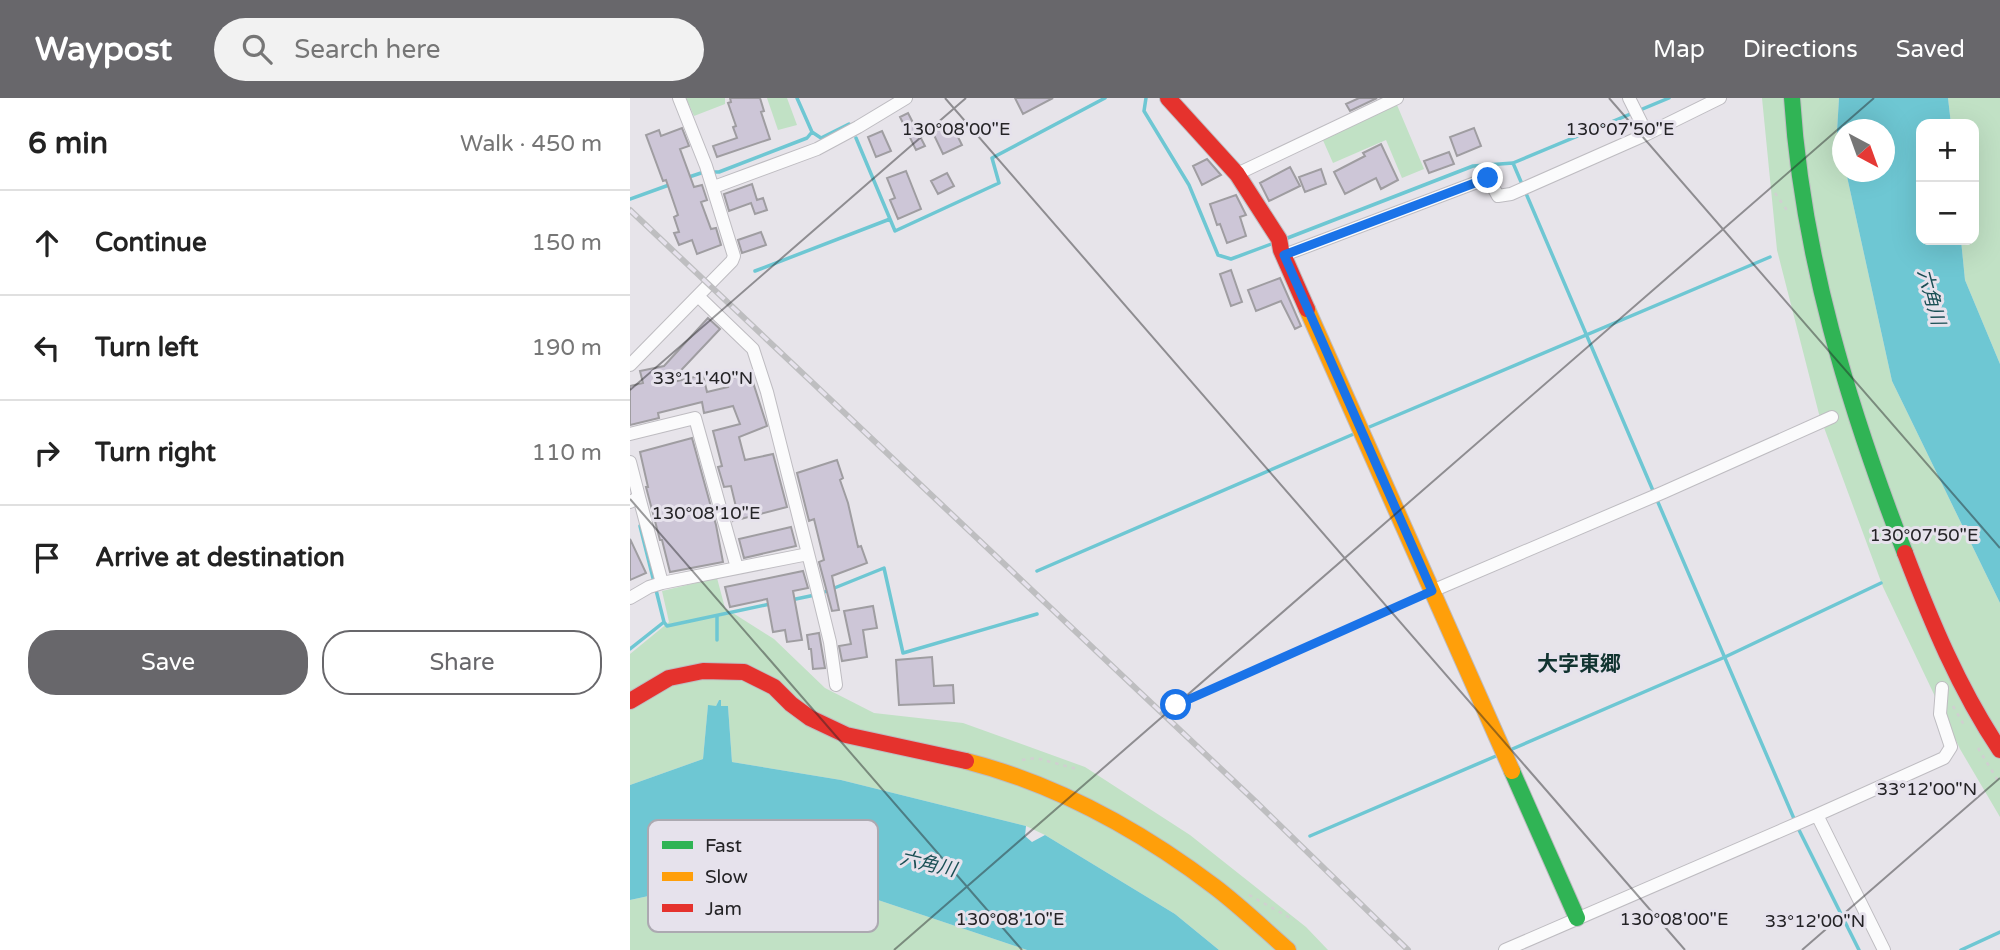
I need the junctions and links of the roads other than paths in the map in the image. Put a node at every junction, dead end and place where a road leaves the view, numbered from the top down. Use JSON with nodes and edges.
{"nodes":[{"id":1,"x":680,"y":98,"type":"edge"},
{"id":2,"x":905,"y":98,"type":"edge"},
{"id":3,"x":1168,"y":98,"type":"edge"},
{"id":4,"x":1397,"y":98,"type":"edge"},
{"id":5,"x":1720,"y":98,"type":"edge"},
{"id":6,"x":1792,"y":98,"type":"edge"},
{"id":7,"x":1630,"y":101,"type":"edge"},
{"id":8,"x":1644,"y":129,"type":"junction"},
{"id":9,"x":1237,"y":174,"type":"junction"},
{"id":10,"x":710,"y":176,"type":"junction"},
{"id":11,"x":1281,"y":248,"type":"junction"},
{"id":12,"x":698,"y":296,"type":"junction"},
{"id":13,"x":630,"y":365,"type":"edge"},
{"id":14,"x":1832,"y":417,"type":"dead end"},
{"id":15,"x":630,"y":434,"type":"edge"},
{"id":16,"x":630,"y":462,"type":"edge"},
{"id":17,"x":635,"y":499,"type":"edge"},
{"id":18,"x":808,"y":554,"type":"junction"},
{"id":19,"x":737,"y":568,"type":"junction"},
{"id":20,"x":656,"y":585,"type":"junction"},
{"id":21,"x":1432,"y":591,"type":"junction"},
{"id":22,"x":630,"y":598,"type":"edge"},
{"id":23,"x":836,"y":685,"type":"dead end"},
{"id":24,"x":1942,"y":688,"type":"dead end"},
{"id":25,"x":630,"y":701,"type":"edge"},
{"id":26,"x":2000,"y":750,"type":"edge"},
{"id":27,"x":1813,"y":816,"type":"junction"},
{"id":28,"x":1577,"y":918,"type":"junction"},
{"id":29,"x":1288,"y":950,"type":"edge"},
{"id":30,"x":1505,"y":950,"type":"edge"},
{"id":31,"x":1884,"y":950,"type":"edge"}],
"edges":[{"from":1,"to":10,"type":"street"},
{"from":2,"to":10,"type":"street"},
{"from":3,"to":9,"type":"street"},
{"from":4,"to":9,"type":"street"},
{"from":5,"to":8,"type":"street"},
{"from":6,"to":26,"type":"street"},
{"from":7,"to":8,"type":"street"},
{"from":8,"to":11,"type":"street"},
{"from":9,"to":11,"type":"street"},
{"from":10,"to":12,"type":"street"},
{"from":11,"to":21,"type":"street"},
{"from":12,"to":13,"type":"street"},
{"from":12,"to":18,"type":"street"},
{"from":14,"to":21,"type":"street"},
{"from":15,"to":19,"type":"street"},
{"from":16,"to":17,"type":"street"},
{"from":17,"to":20,"type":"street"},
{"from":18,"to":19,"type":"street"},
{"from":18,"to":23,"type":"street"},
{"from":19,"to":20,"type":"street"},
{"from":20,"to":22,"type":"street"},
{"from":21,"to":28,"type":"street"},
{"from":24,"to":27,"type":"street"},
{"from":25,"to":29,"type":"street"},
{"from":27,"to":28,"type":"street"},
{"from":27,"to":31,"type":"street"},
{"from":28,"to":30,"type":"street"}]}
